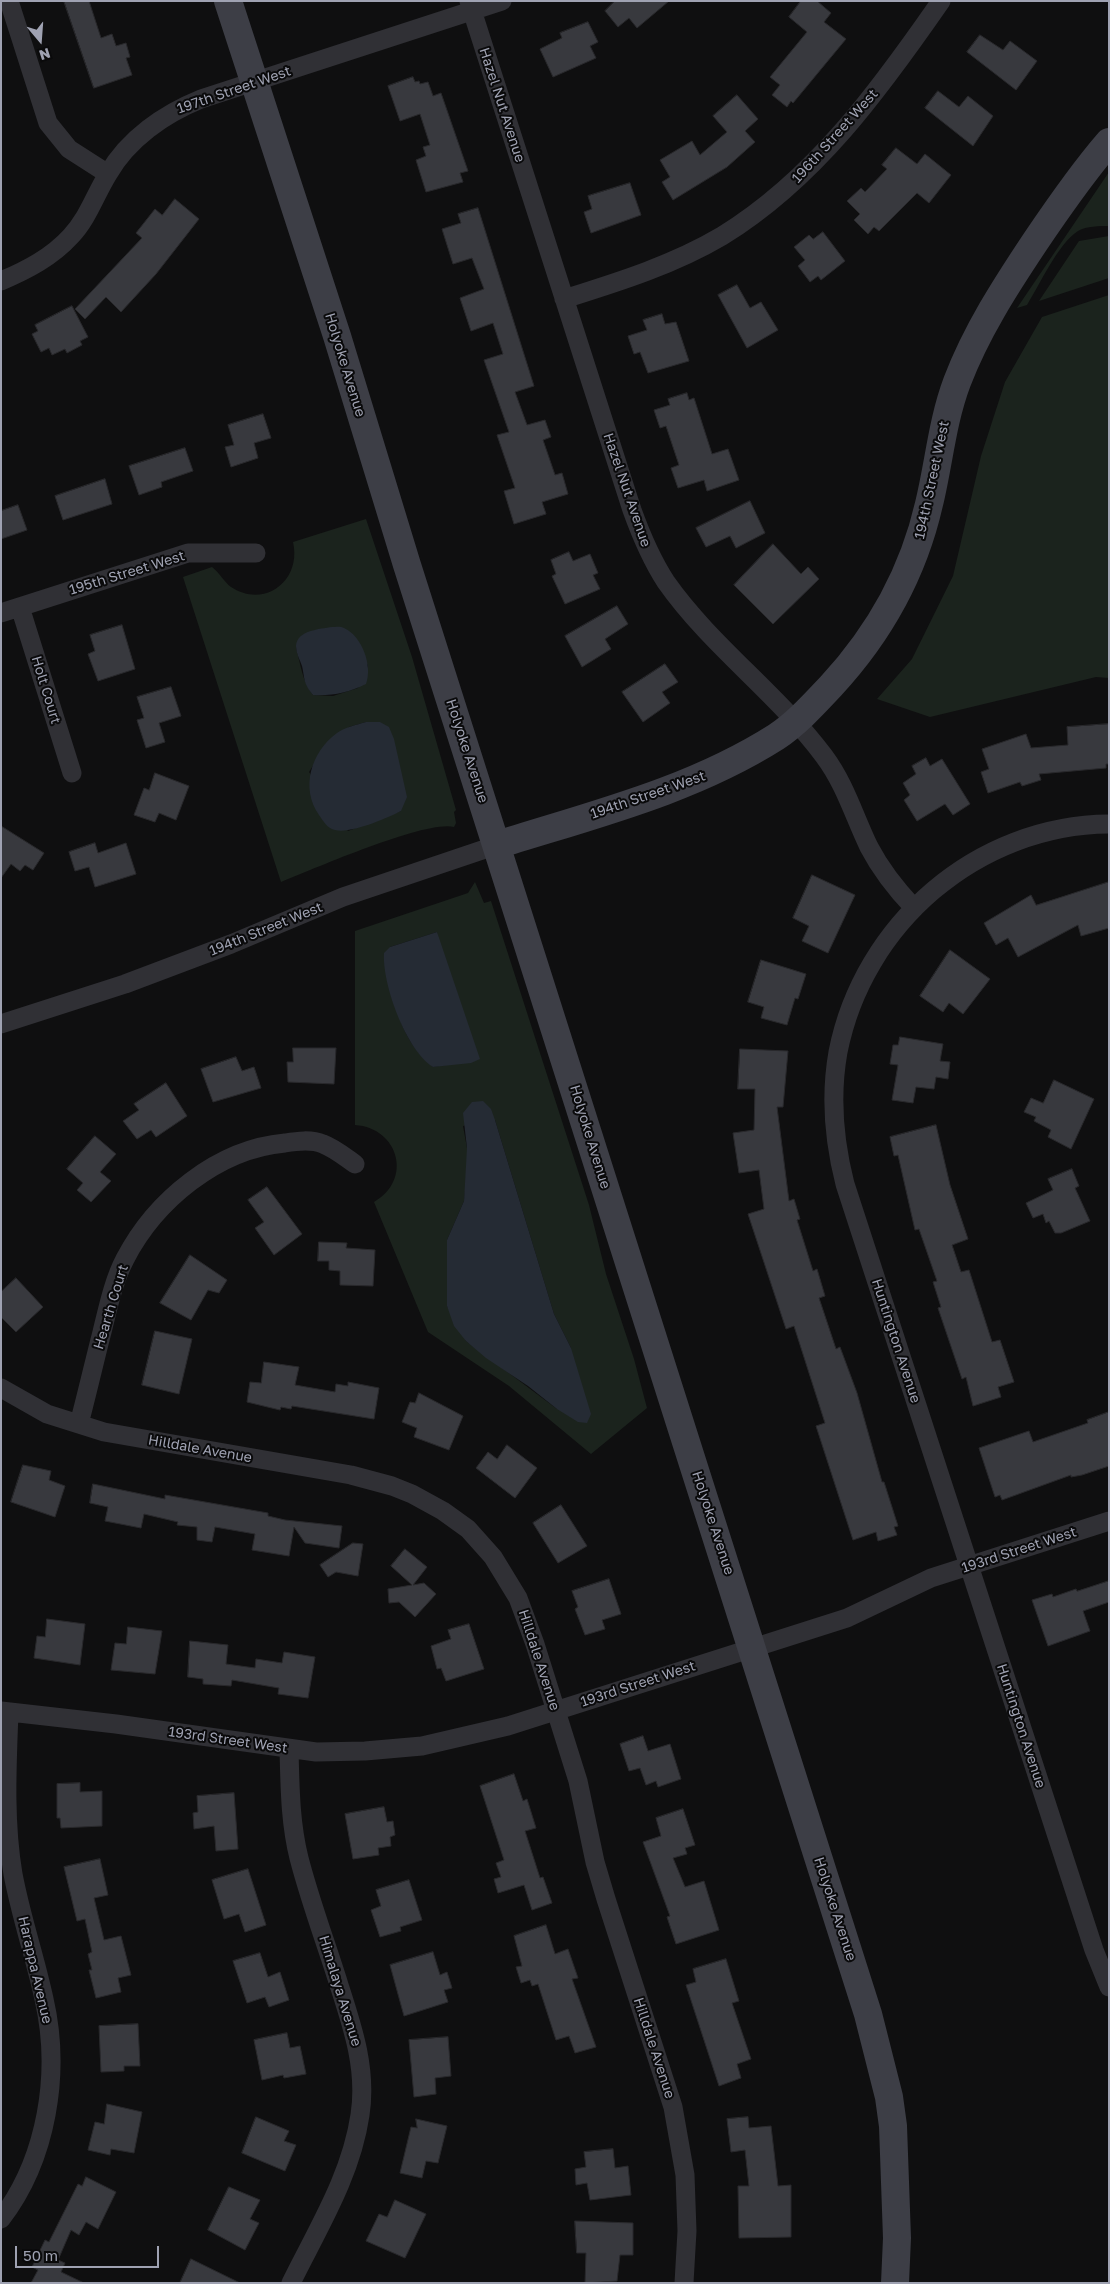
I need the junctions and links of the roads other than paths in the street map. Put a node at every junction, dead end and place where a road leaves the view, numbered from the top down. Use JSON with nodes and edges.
{"nodes":[{"id":1,"x":9,"y":1,"type":"edge"},
{"id":2,"x":228,"y":1,"type":"edge"},
{"id":3,"x":502,"y":1,"type":"edge"},
{"id":4,"x":941,"y":1,"type":"edge"},
{"id":5,"x":471,"y":6,"type":"edge"},
{"id":6,"x":255,"y":82,"type":"junction"},
{"id":7,"x":1109,"y":142,"type":"edge"},
{"id":8,"x":108,"y":174,"type":"junction"},
{"id":9,"x":1,"y":281,"type":"edge"},
{"id":10,"x":564,"y":299,"type":"junction"},
{"id":11,"x":256,"y":553,"type":"dead end"},
{"id":12,"x":20,"y":607,"type":"junction"},
{"id":13,"x":1,"y":613,"type":"edge"},
{"id":14,"x":796,"y":722,"type":"junction"},
{"id":15,"x":72,"y":773,"type":"dead end"},
{"id":16,"x":1109,"y":824,"type":"edge"},
{"id":17,"x":497,"y":845,"type":"junction"},
{"id":18,"x":914,"y":908,"type":"junction"},
{"id":19,"x":1,"y":1024,"type":"edge"},
{"id":20,"x":355,"y":1164,"type":"dead end"},
{"id":21,"x":1,"y":1388,"type":"edge"},
{"id":22,"x":79,"y":1424,"type":"junction"},
{"id":23,"x":1109,"y":1521,"type":"edge"},
{"id":24,"x":969,"y":1566,"type":"junction"},
{"id":25,"x":752,"y":1646,"type":"junction"},
{"id":26,"x":555,"y":1711,"type":"junction"},
{"id":27,"x":5,"y":1712,"type":"edge"},
{"id":28,"x":289,"y":1749,"type":"junction"},
{"id":29,"x":1109,"y":1987,"type":"edge"},
{"id":30,"x":1,"y":2219,"type":"edge"},
{"id":31,"x":291,"y":2283,"type":"edge"},
{"id":32,"x":684,"y":2283,"type":"edge"},
{"id":33,"x":895,"y":2283,"type":"edge"}],
"edges":[{"from":1,"to":8,"type":"street"},
{"from":2,"to":6,"type":"street","name":"Holyoke Avenue"},
{"from":3,"to":5,"type":"street","name":"197th Street West"},
{"from":4,"to":10,"type":"street","name":"196th Street West"},
{"from":5,"to":6,"type":"street","name":"197th Street West"},
{"from":5,"to":10,"type":"street","name":"Hazel Nut Avenue"},
{"from":6,"to":8,"type":"street","name":"197th Street West"},
{"from":6,"to":17,"type":"street","name":"Holyoke Avenue"},
{"from":7,"to":14,"type":"street","name":"194th Street West"},
{"from":8,"to":9,"type":"street","name":"197th Street West"},
{"from":10,"to":14,"type":"street","name":"Hazel Nut Avenue"},
{"from":11,"to":12,"type":"street","name":"195th Street West"},
{"from":12,"to":13,"type":"street","name":"195th Street West"},
{"from":12,"to":15,"type":"street","name":"Holt Court"},
{"from":14,"to":17,"type":"street","name":"194th Street West"},
{"from":14,"to":18,"type":"street","name":"Hazel Nut Avenue"},
{"from":16,"to":18,"type":"street","name":"Huntington Avenue"},
{"from":17,"to":19,"type":"street","name":"194th Street West"},
{"from":17,"to":25,"type":"street","name":"Holyoke Avenue"},
{"from":18,"to":24,"type":"street","name":"Huntington Avenue"},
{"from":20,"to":22,"type":"street","name":"Hearth Court"},
{"from":21,"to":22,"type":"street","name":"Hilldale Avenue"},
{"from":22,"to":26,"type":"street","name":"Hilldale Avenue"},
{"from":23,"to":24,"type":"street","name":"193rd Street West"},
{"from":24,"to":25,"type":"street","name":"193rd Street West"},
{"from":24,"to":29,"type":"street","name":"Huntington Avenue"},
{"from":25,"to":26,"type":"street","name":"193rd Street West"},
{"from":25,"to":33,"type":"street","name":"Holyoke Avenue"},
{"from":26,"to":28,"type":"street","name":"193rd Street West"},
{"from":26,"to":32,"type":"street","name":"Hilldale Avenue"},
{"from":27,"to":28,"type":"street","name":"193rd Street West"},
{"from":27,"to":30,"type":"street","name":"Harappa Avenue"},
{"from":28,"to":31,"type":"street","name":"Himalaya Avenue"}]}
